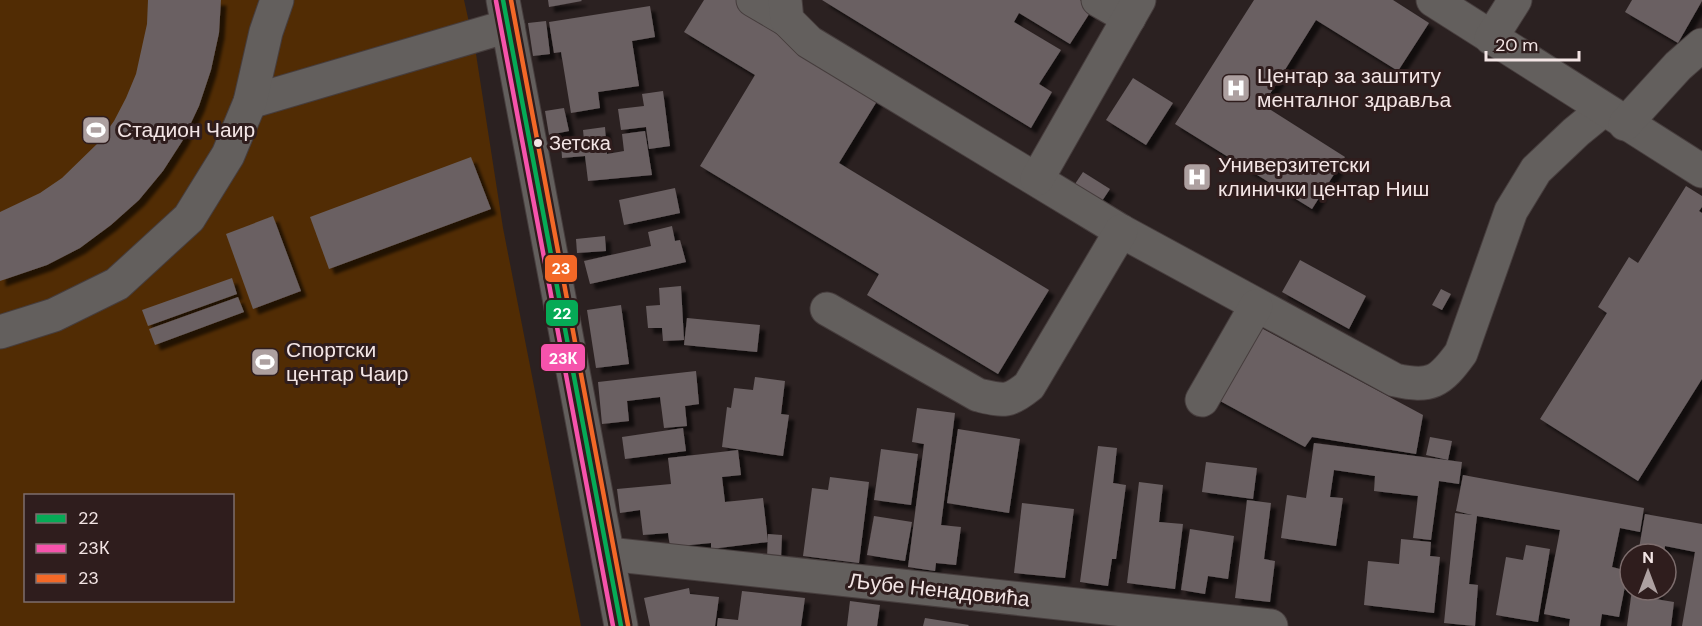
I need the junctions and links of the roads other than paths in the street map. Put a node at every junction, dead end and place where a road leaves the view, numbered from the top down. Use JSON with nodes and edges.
{"nodes":[{"id":1,"x":277,"y":0,"type":"edge"},
{"id":2,"x":753,"y":0,"type":"edge"},
{"id":3,"x":1098,"y":0,"type":"edge"},
{"id":4,"x":1433,"y":0,"type":"edge"},
{"id":5,"x":1515,"y":0,"type":"edge"},
{"id":6,"x":1134,"y":9,"type":"edge"},
{"id":7,"x":786,"y":10,"type":"edge"},
{"id":8,"x":505,"y":13,"type":"edge"},
{"id":9,"x":1491,"y":38,"type":"junction"},
{"id":10,"x":1702,"y":45,"type":"edge"},
{"id":11,"x":250,"y":102,"type":"junction"},
{"id":12,"x":1614,"y":117,"type":"junction"},
{"id":13,"x":1702,"y":171,"type":"edge"},
{"id":14,"x":1037,"y":179,"type":"junction"},
{"id":15,"x":1120,"y":231,"type":"junction"},
{"id":16,"x":1256,"y":306,"type":"junction"},
{"id":17,"x":827,"y":309,"type":"dead end"},
{"id":18,"x":0,"y":332,"type":"edge"},
{"id":19,"x":1202,"y":400,"type":"dead end"},
{"id":20,"x":608,"y":554,"type":"junction"},
{"id":21,"x":621,"y":626,"type":"edge"},
{"id":22,"x":1270,"y":626,"type":"edge"}],
"edges":[{"from":1,"to":11,"type":"street"},
{"from":2,"to":7,"type":"street"},
{"from":3,"to":6,"type":"street"},
{"from":4,"to":9,"type":"street"},
{"from":5,"to":9,"type":"street"},
{"from":6,"to":14,"type":"street"},
{"from":7,"to":14,"type":"street"},
{"from":8,"to":11,"type":"street"},
{"from":8,"to":20,"type":"street"},
{"from":9,"to":12,"type":"street"},
{"from":10,"to":12,"type":"street"},
{"from":11,"to":18,"type":"street"},
{"from":12,"to":13,"type":"street"},
{"from":12,"to":16,"type":"street"},
{"from":14,"to":15,"type":"street"},
{"from":15,"to":16,"type":"street"},
{"from":15,"to":17,"type":"street"},
{"from":16,"to":19,"type":"street"},
{"from":20,"to":21,"type":"street"},
{"from":20,"to":22,"type":"street","name":"Љубе Ненадовића"}]}
